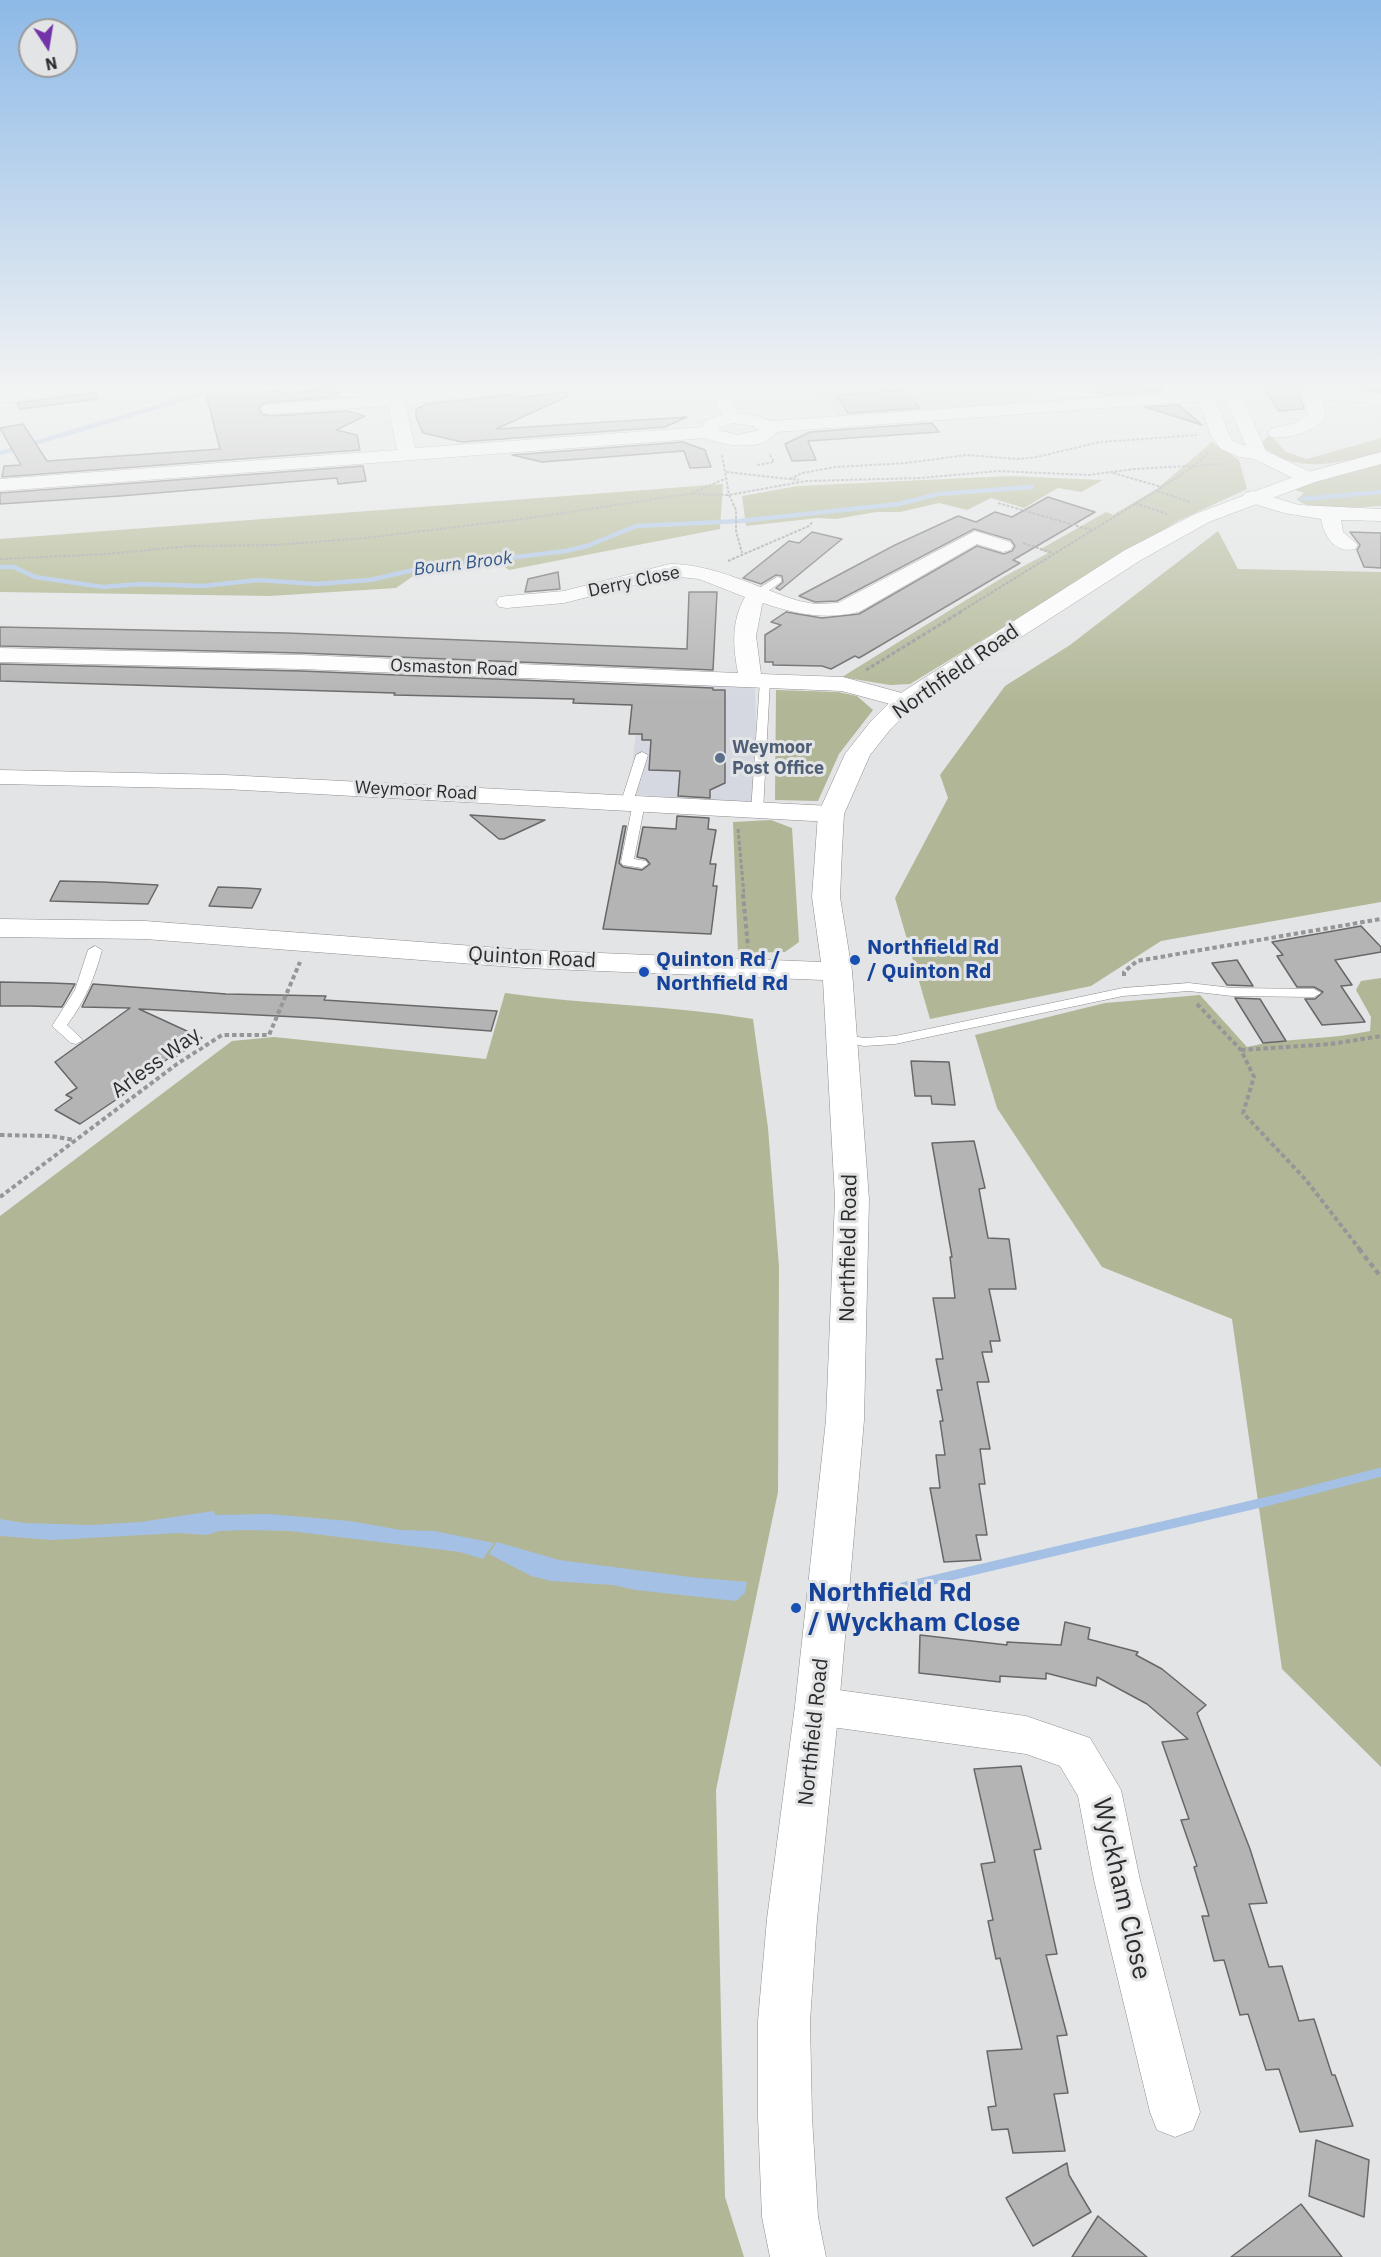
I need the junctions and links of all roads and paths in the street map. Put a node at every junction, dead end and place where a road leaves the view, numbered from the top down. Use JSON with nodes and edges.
{"nodes":[{"id":1,"x":695,"y":491,"type":"edge"},
{"id":2,"x":729,"y":491,"type":"edge"},
{"id":3,"x":749,"y":491,"type":"edge"},
{"id":4,"x":1156,"y":491,"type":"edge"},
{"id":5,"x":1157,"y":491,"type":"edge"},
{"id":6,"x":1240,"y":491,"type":"edge"},
{"id":7,"x":1266,"y":491,"type":"edge"},
{"id":8,"x":688,"y":494,"type":"junction"},
{"id":9,"x":729,"y":495,"type":"junction"},
{"id":10,"x":1190,"y":502,"type":"dead end"},
{"id":11,"x":998,"y":503,"type":"dead end"},
{"id":12,"x":1135,"y":503,"type":"junction"},
{"id":13,"x":1381,"y":514,"type":"edge"},
{"id":14,"x":1330,"y":515,"type":"junction"},
{"id":15,"x":1176,"y":517,"type":"dead end"},
{"id":16,"x":813,"y":521,"type":"dead end"},
{"id":17,"x":1092,"y":530,"type":"junction"},
{"id":18,"x":1348,"y":545,"type":"dead end"},
{"id":19,"x":1003,"y":546,"type":"dead end"},
{"id":20,"x":742,"y":553,"type":"junction"},
{"id":21,"x":0,"y":559,"type":"edge"},
{"id":22,"x":704,"y":574,"type":"junction"},
{"id":23,"x":777,"y":580,"type":"dead end"},
{"id":24,"x":757,"y":594,"type":"junction"},
{"id":25,"x":507,"y":602,"type":"dead end"},
{"id":26,"x":0,"y":656,"type":"edge"},
{"id":27,"x":758,"y":681,"type":"junction"},
{"id":28,"x":843,"y":684,"type":"junction"},
{"id":29,"x":905,"y":701,"type":"junction"},
{"id":30,"x":642,"y":755,"type":"dead end"},
{"id":31,"x":0,"y":777,"type":"edge"},
{"id":32,"x":633,"y":802,"type":"junction"},
{"id":33,"x":747,"y":810,"type":"junction"},
{"id":34,"x":831,"y":814,"type":"junction"},
{"id":35,"x":642,"y":864,"type":"dead end"},
{"id":36,"x":1381,"y":919,"type":"edge"},
{"id":37,"x":0,"y":928,"type":"edge"},
{"id":38,"x":227,"y":935,"type":"junction"},
{"id":39,"x":308,"y":942,"type":"junction"},
{"id":40,"x":0,"y":947,"type":"edge"},
{"id":41,"x":95,"y":950,"type":"junction"},
{"id":42,"x":750,"y":969,"type":"junction"},
{"id":43,"x":837,"y":970,"type":"junction"},
{"id":44,"x":1123,"y":992,"type":"junction"},
{"id":45,"x":1314,"y":993,"type":"dead end"},
{"id":46,"x":1196,"y":1003,"type":"dead end"},
{"id":47,"x":1381,"y":1036,"type":"edge"},
{"id":48,"x":842,"y":1038,"type":"junction"},
{"id":49,"x":76,"y":1040,"type":"dead end"},
{"id":50,"x":1241,"y":1050,"type":"junction"},
{"id":51,"x":0,"y":1135,"type":"edge"},
{"id":52,"x":76,"y":1140,"type":"junction"},
{"id":53,"x":0,"y":1197,"type":"edge"},
{"id":54,"x":1381,"y":1277,"type":"edge"},
{"id":55,"x":817,"y":1706,"type":"junction"},
{"id":56,"x":1174,"y":2112,"type":"dead end"},
{"id":57,"x":798,"y":2257,"type":"edge"}],
"edges":[{"from":1,"to":8,"type":"path"},
{"from":2,"to":9,"type":"path"},
{"from":3,"to":9,"type":"path"},
{"from":4,"to":12,"type":"path"},
{"from":5,"to":10,"type":"path"},
{"from":6,"to":29,"type":"street","name":"Northfield Road"},
{"from":7,"to":14,"type":"street"},
{"from":8,"to":9,"type":"path"},
{"from":8,"to":21,"type":"path"},
{"from":9,"to":20,"type":"path"},
{"from":11,"to":17,"type":"path"},
{"from":12,"to":15,"type":"path"},
{"from":12,"to":17,"type":"path"},
{"from":13,"to":14,"type":"street"},
{"from":14,"to":18,"type":"street"},
{"from":16,"to":20,"type":"path"},
{"from":17,"to":28,"type":"path"},
{"from":19,"to":24,"type":"street","name":"Derry Close"},
{"from":20,"to":22,"type":"path"},
{"from":22,"to":24,"type":"street","name":"Derry Close"},
{"from":22,"to":25,"type":"street","name":"Derry Close"},
{"from":23,"to":24,"type":"lane"},
{"from":24,"to":27,"type":"street"},
{"from":26,"to":27,"type":"street","name":"Osmaston Road"},
{"from":27,"to":28,"type":"street","name":"Osmaston Road"},
{"from":27,"to":33,"type":"lane"},
{"from":28,"to":29,"type":"street","name":"Osmaston Road"},
{"from":29,"to":34,"type":"street","name":"Northfield Road"},
{"from":30,"to":32,"type":"lane"},
{"from":31,"to":32,"type":"street","name":"Weymoor Road"},
{"from":32,"to":33,"type":"street","name":"Weymoor Road"},
{"from":32,"to":35,"type":"lane"},
{"from":33,"to":34,"type":"street","name":"Weymoor Road"},
{"from":33,"to":42,"type":"path"},
{"from":34,"to":43,"type":"street","name":"Northfield Road"},
{"from":36,"to":44,"type":"path"},
{"from":37,"to":38,"type":"street","name":"Quinton Road"},
{"from":38,"to":39,"type":"street","name":"Quinton Road"},
{"from":38,"to":41,"type":"street","name":"Quinton Road"},
{"from":39,"to":42,"type":"street","name":"Quinton Road"},
{"from":39,"to":52,"type":"path","name":"Arless Way"},
{"from":40,"to":41,"type":"street","name":"Quinton Road"},
{"from":41,"to":49,"type":"lane"},
{"from":42,"to":43,"type":"street","name":"Quinton Road"},
{"from":43,"to":48,"type":"street","name":"Northfield Road"},
{"from":44,"to":45,"type":"lane"},
{"from":44,"to":48,"type":"lane"},
{"from":46,"to":50,"type":"path"},
{"from":47,"to":50,"type":"path"},
{"from":48,"to":55,"type":"street","name":"Northfield Road"},
{"from":50,"to":54,"type":"path"},
{"from":51,"to":52,"type":"path"},
{"from":52,"to":53,"type":"path"},
{"from":55,"to":56,"type":"street","name":"Wyckham Close"},
{"from":55,"to":57,"type":"street","name":"Northfield Road"}]}
